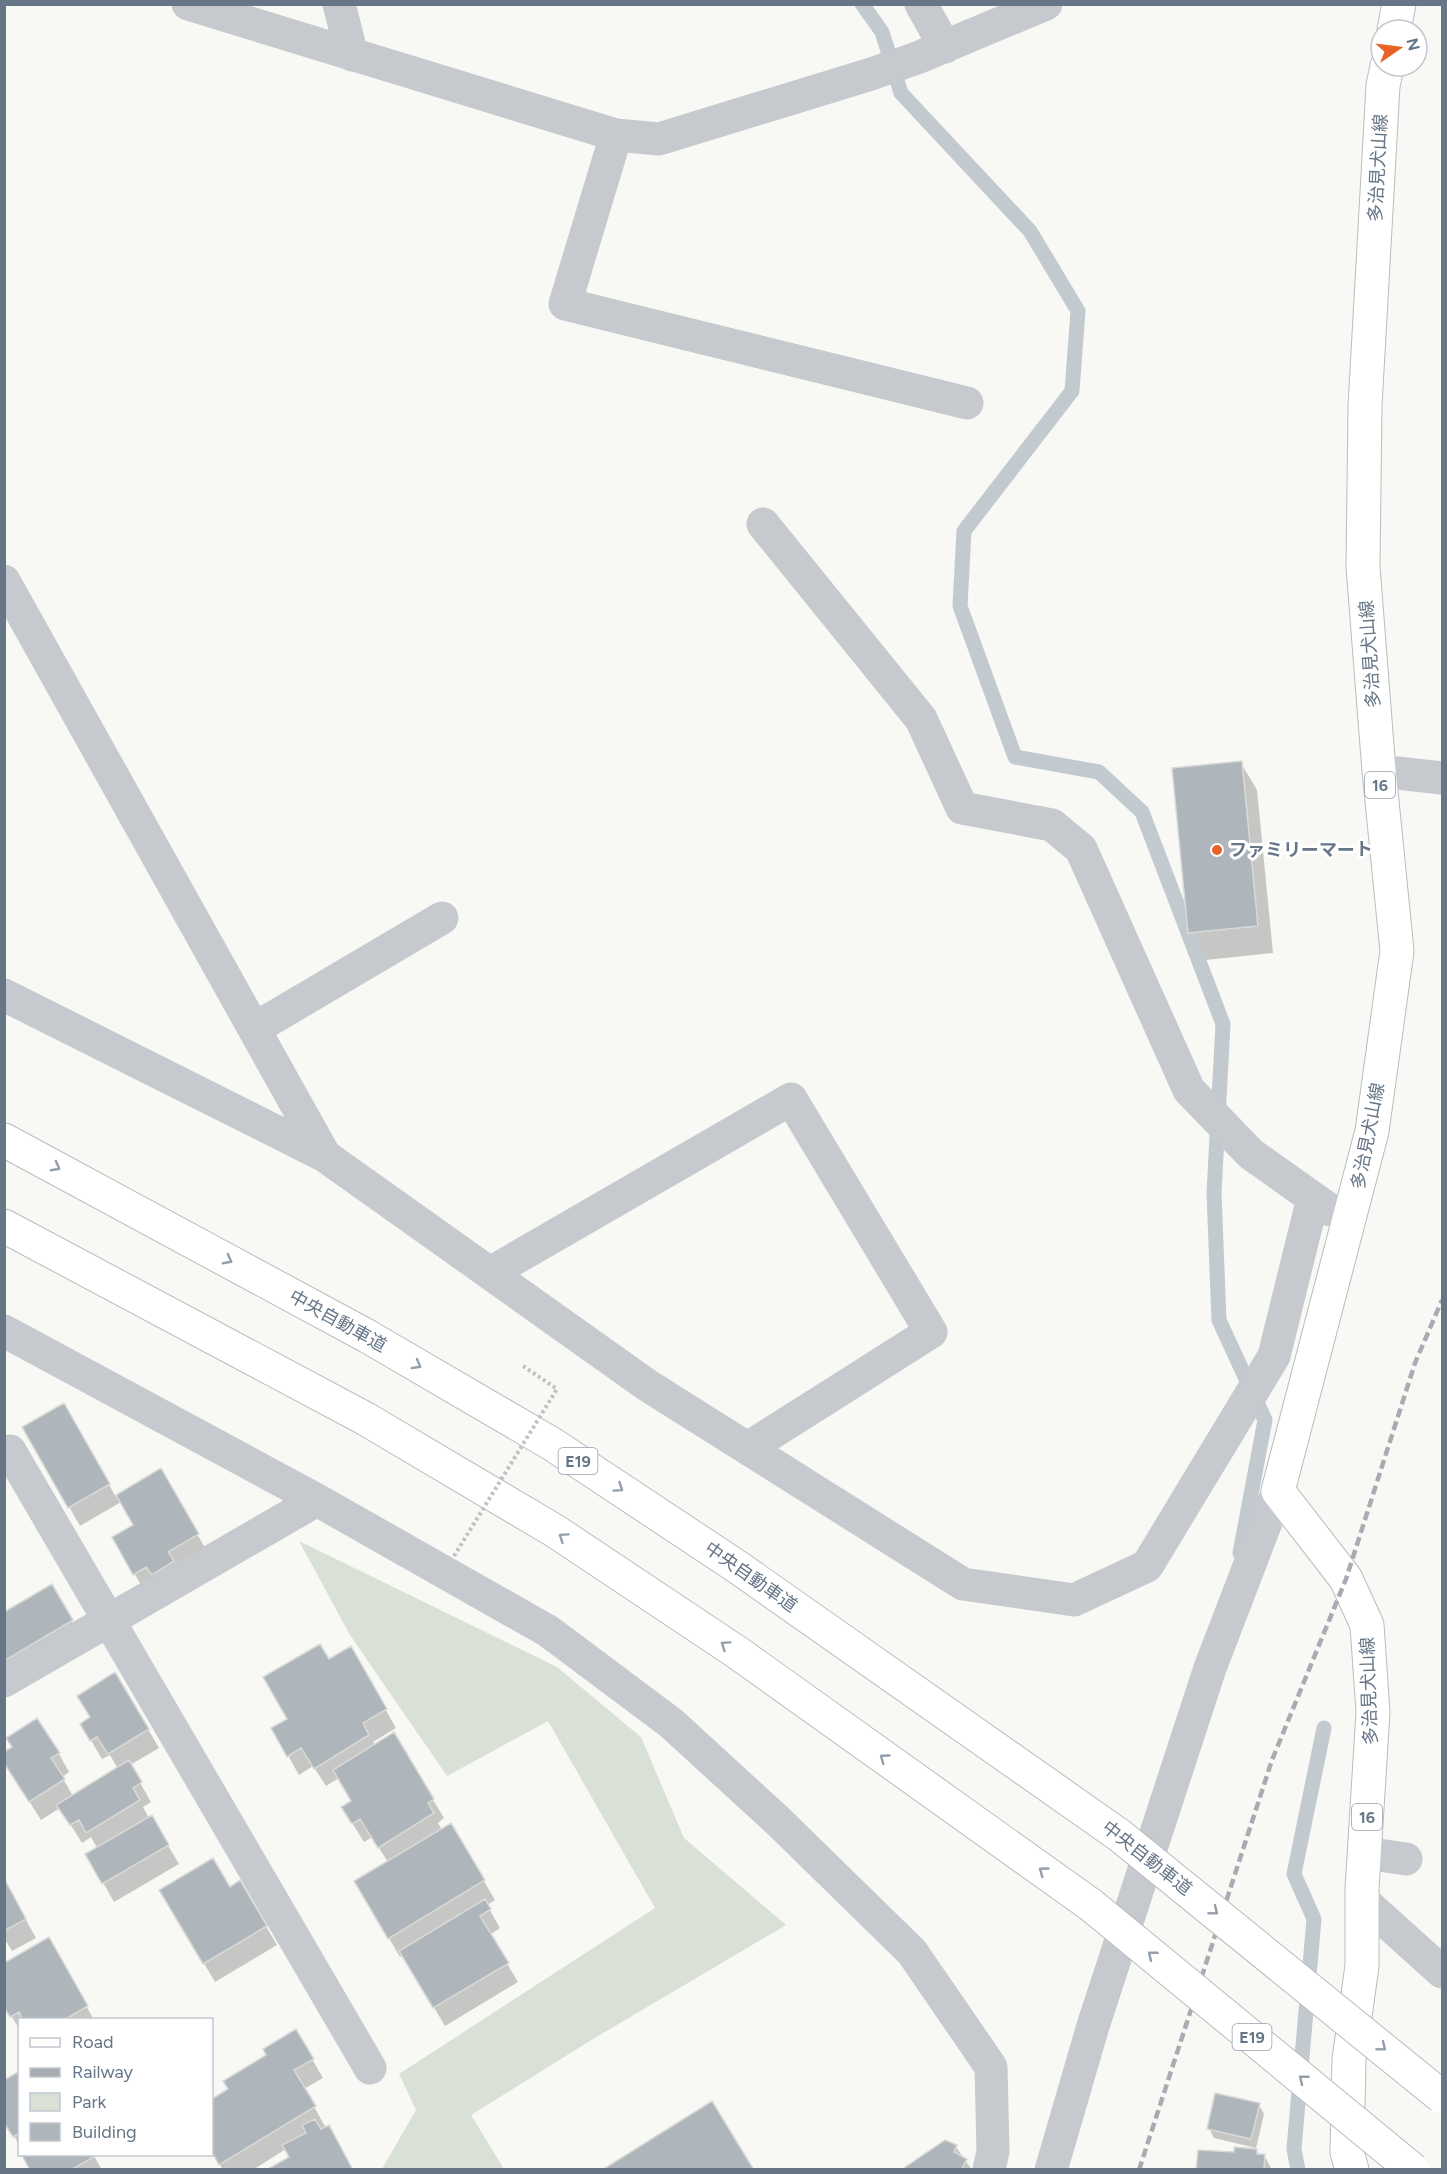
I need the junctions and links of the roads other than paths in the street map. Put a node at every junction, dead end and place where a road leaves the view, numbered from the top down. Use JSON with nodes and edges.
{"nodes":[{"id":1,"x":188,"y":4,"type":"edge"},
{"id":2,"x":339,"y":4,"type":"edge"},
{"id":3,"x":921,"y":4,"type":"edge"},
{"id":4,"x":1046,"y":4,"type":"edge"},
{"id":5,"x":931,"y":52,"type":"junction"},
{"id":6,"x":352,"y":55,"type":"junction"},
{"id":7,"x":1385,"y":78,"type":"edge"},
{"id":8,"x":616,"y":135,"type":"junction"},
{"id":9,"x":967,"y":403,"type":"dead end"},
{"id":10,"x":763,"y":524,"type":"dead end"},
{"id":11,"x":4,"y":581,"type":"edge"},
{"id":12,"x":1379,"y":771,"type":"junction"},
{"id":13,"x":1443,"y":778,"type":"edge"},
{"id":14,"x":442,"y":918,"type":"dead end"},
{"id":15,"x":4,"y":996,"type":"edge"},
{"id":16,"x":254,"y":1029,"type":"junction"},
{"id":17,"x":4,"y":1140,"type":"edge"},
{"id":18,"x":325,"y":1156,"type":"junction"},
{"id":19,"x":1313,"y":1198,"type":"junction"},
{"id":20,"x":1349,"y":1223,"type":"junction"},
{"id":21,"x":4,"y":1226,"type":"edge"},
{"id":22,"x":490,"y":1273,"type":"junction"},
{"id":23,"x":4,"y":1331,"type":"edge"},
{"id":24,"x":747,"y":1448,"type":"junction"},
{"id":25,"x":10,"y":1451,"type":"dead end"},
{"id":26,"x":1278,"y":1491,"type":"junction"},
{"id":27,"x":317,"y":1500,"type":"junction"},
{"id":28,"x":109,"y":1620,"type":"junction"},
{"id":29,"x":4,"y":1681,"type":"edge"},
{"id":30,"x":1365,"y":1853,"type":"junction"},
{"id":31,"x":1406,"y":1858,"type":"dead end"},
{"id":32,"x":1362,"y":1900,"type":"junction"},
{"id":33,"x":1443,"y":1972,"type":"edge"},
{"id":34,"x":370,"y":2068,"type":"dead end"},
{"id":35,"x":1443,"y":2097,"type":"edge"},
{"id":36,"x":989,"y":2169,"type":"edge"},
{"id":37,"x":1051,"y":2169,"type":"edge"},
{"id":38,"x":1352,"y":2169,"type":"edge"},
{"id":39,"x":1413,"y":2169,"type":"edge"}],
"edges":[{"from":1,"to":6,"type":"street"},
{"from":2,"to":6,"type":"street"},
{"from":3,"to":5,"type":"street"},
{"from":4,"to":5,"type":"street"},
{"from":5,"to":8,"type":"street"},
{"from":6,"to":8,"type":"street"},
{"from":7,"to":12,"type":"main road","name":"多治見犬山線","number":"16"},
{"from":8,"to":9,"type":"street"},
{"from":10,"to":19,"type":"street"},
{"from":11,"to":16,"type":"street"},
{"from":12,"to":13,"type":"street"},
{"from":12,"to":20,"type":"main road","name":"多治見犬山線","number":"16"},
{"from":14,"to":16,"type":"street"},
{"from":15,"to":18,"type":"street"},
{"from":16,"to":18,"type":"street"},
{"from":17,"to":35,"type":"main road","name":"中央自動車道","number":"E19","one_way":true,"bridge":true},
{"from":18,"to":22,"type":"street"},
{"from":19,"to":20,"type":"street"},
{"from":19,"to":24,"type":"street"},
{"from":20,"to":26,"type":"main road","name":"多治見犬山線","number":"16"},
{"from":39,"to":21,"type":"main road","number":"E19","one_way":true,"bridge":true},
{"from":22,"to":24,"type":"street"},
{"from":22,"to":24,"type":"street"},
{"from":23,"to":27,"type":"street"},
{"from":25,"to":28,"type":"street"},
{"from":26,"to":30,"type":"main road","name":"多治見犬山線","number":"16"},
{"from":26,"to":37,"type":"street"},
{"from":27,"to":28,"type":"street"},
{"from":27,"to":36,"type":"street"},
{"from":28,"to":29,"type":"street"},
{"from":28,"to":34,"type":"street"},
{"from":30,"to":31,"type":"street"},
{"from":30,"to":32,"type":"main road","name":"多治見犬山線","number":"16"},
{"from":32,"to":33,"type":"street"},
{"from":32,"to":38,"type":"main road","name":"多治見犬山線","number":"16"}]}
